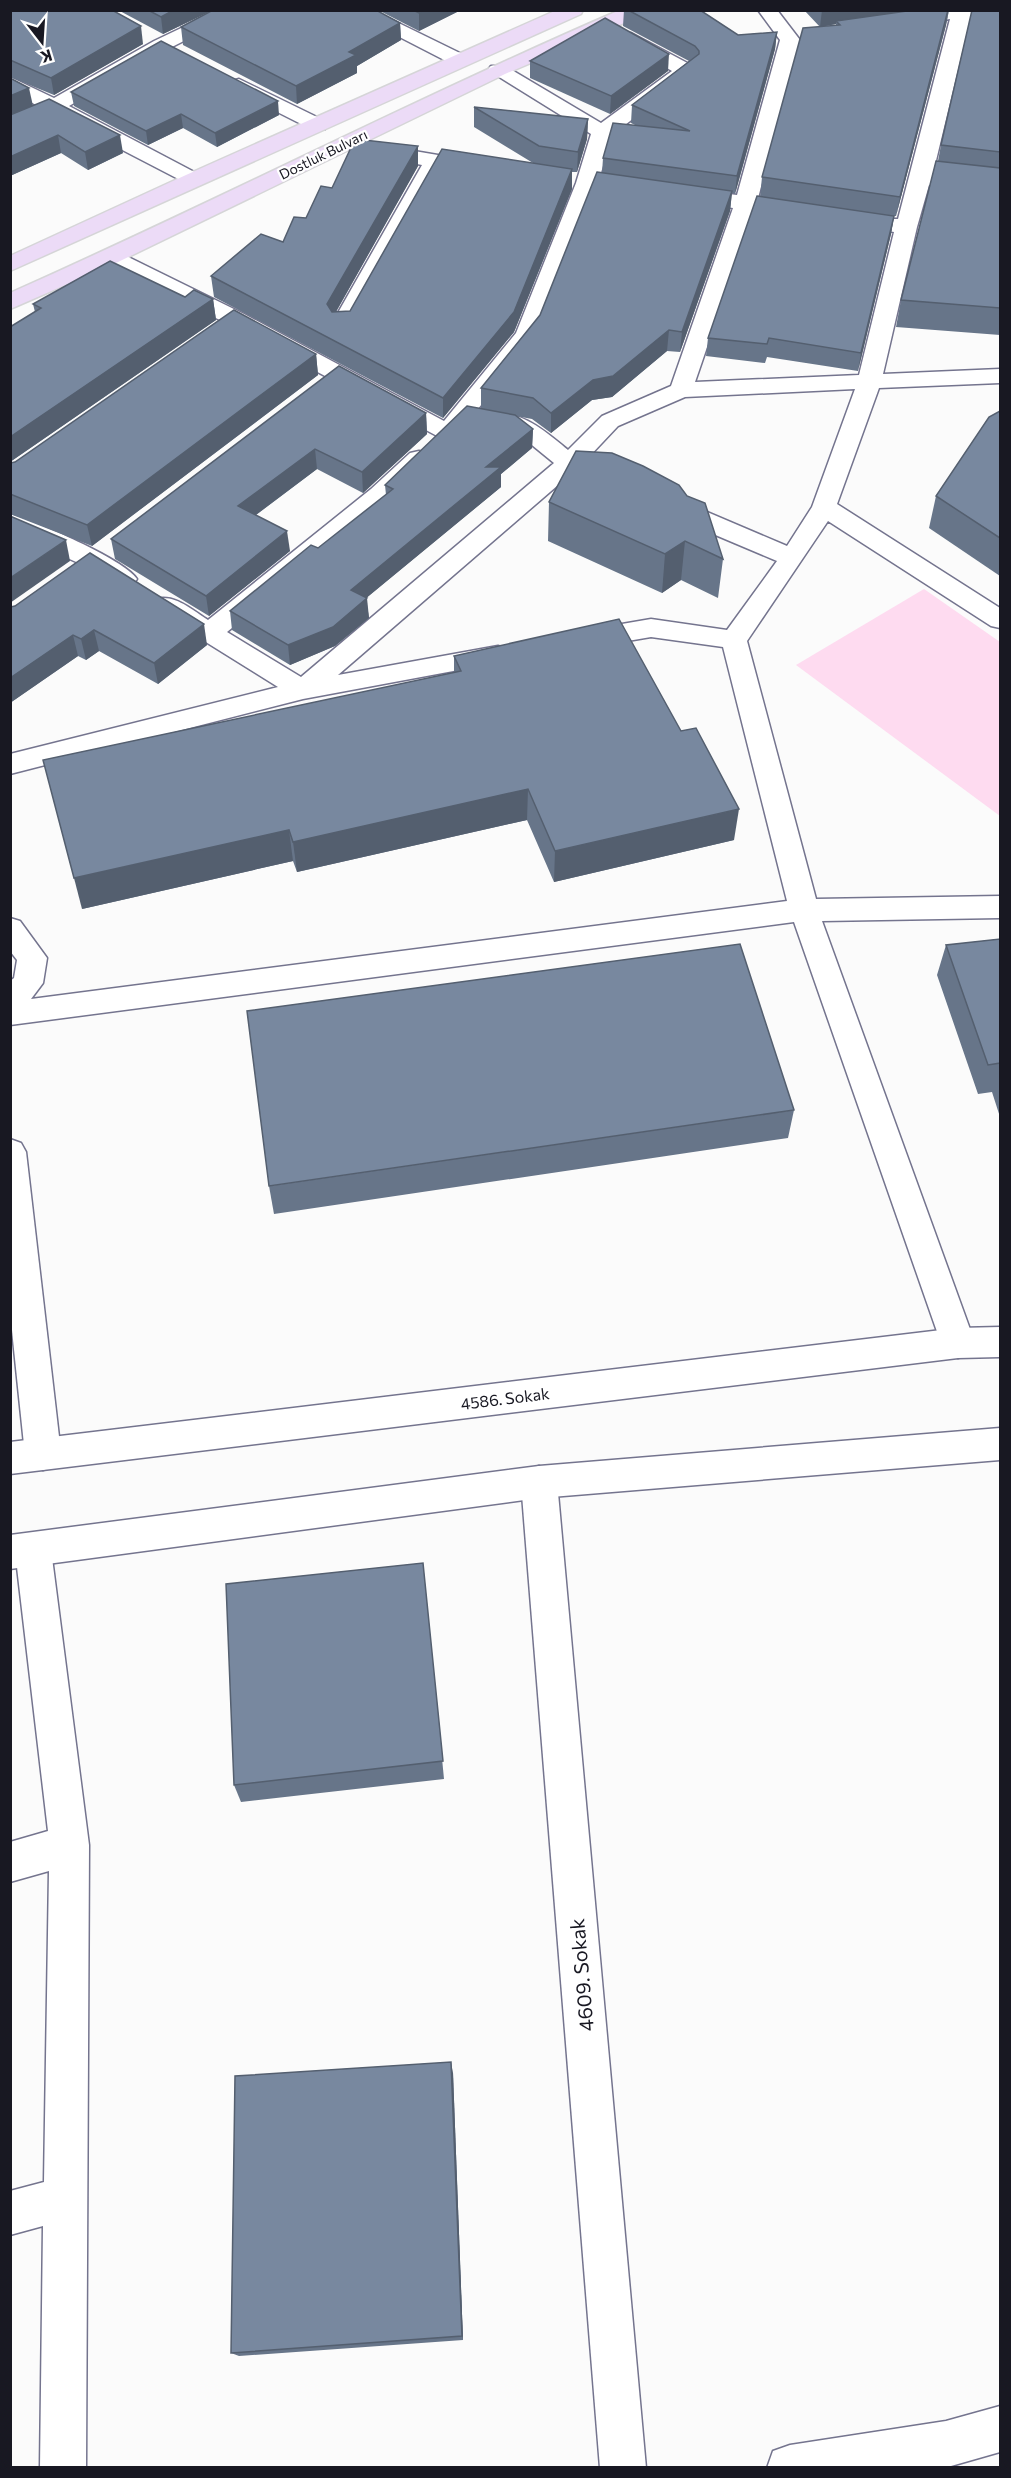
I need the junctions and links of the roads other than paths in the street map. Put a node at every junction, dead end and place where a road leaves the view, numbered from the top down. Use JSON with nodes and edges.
{"nodes":[{"id":1,"x":236,"y":10,"type":"edge"},
{"id":2,"x":356,"y":10,"type":"edge"},
{"id":3,"x":573,"y":10,"type":"edge"},
{"id":4,"x":638,"y":10,"type":"edge"},
{"id":5,"x":767,"y":10,"type":"edge"},
{"id":6,"x":962,"y":10,"type":"edge"},
{"id":7,"x":981,"y":11,"type":"edge"},
{"id":8,"x":882,"y":24,"type":"edge"},
{"id":9,"x":606,"y":25,"type":"junction"},
{"id":10,"x":143,"y":35,"type":"edge"},
{"id":11,"x":813,"y":36,"type":"edge"},
{"id":12,"x":790,"y":40,"type":"junction"},
{"id":13,"x":161,"y":45,"type":"junction"},
{"id":14,"x":182,"y":56,"type":"edge"},
{"id":15,"x":459,"y":60,"type":"junction"},
{"id":16,"x":498,"y":70,"type":"junction"},
{"id":17,"x":224,"y":77,"type":"edge"},
{"id":18,"x":10,"y":83,"type":"edge"},
{"id":19,"x":54,"y":106,"type":"junction"},
{"id":20,"x":10,"y":126,"type":"edge"},
{"id":21,"x":318,"y":126,"type":"junction"},
{"id":22,"x":602,"y":132,"type":"junction"},
{"id":23,"x":344,"y":144,"type":"junction"},
{"id":24,"x":434,"y":161,"type":"junction"},
{"id":25,"x":504,"y":171,"type":"edge"},
{"id":26,"x":921,"y":178,"type":"junction"},
{"id":27,"x":193,"y":179,"type":"junction"},
{"id":28,"x":563,"y":180,"type":"edge"},
{"id":29,"x":587,"y":183,"type":"junction"},
{"id":30,"x":610,"y":186,"type":"edge"},
{"id":31,"x":1000,"y":187,"type":"edge"},
{"id":32,"x":666,"y":193,"type":"edge"},
{"id":33,"x":746,"y":202,"type":"junction"},
{"id":34,"x":815,"y":213,"type":"edge"},
{"id":35,"x":861,"y":220,"type":"edge"},
{"id":36,"x":906,"y":227,"type":"junction"},
{"id":37,"x":110,"y":257,"type":"junction"},
{"id":38,"x":10,"y":265,"type":"edge"},
{"id":39,"x":10,"y":302,"type":"edge"},
{"id":40,"x":236,"y":319,"type":"junction"},
{"id":41,"x":342,"y":325,"type":"edge"},
{"id":42,"x":217,"y":333,"type":"edge"},
{"id":43,"x":1000,"y":376,"type":"edge"},
{"id":44,"x":869,"y":383,"type":"junction"},
{"id":45,"x":681,"y":390,"type":"junction"},
{"id":46,"x":455,"y":423,"type":"junction"},
{"id":47,"x":569,"y":463,"type":"junction"},
{"id":48,"x":611,"y":481,"type":"edge"},
{"id":49,"x":654,"y":499,"type":"edge"},
{"id":50,"x":824,"y":507,"type":"junction"},
{"id":51,"x":10,"y":522,"type":"edge"},
{"id":52,"x":792,"y":558,"type":"junction"},
{"id":53,"x":1000,"y":620,"type":"edge"},
{"id":54,"x":210,"y":632,"type":"junction"},
{"id":55,"x":734,"y":640,"type":"junction"},
{"id":56,"x":558,"y":645,"type":"edge"},
{"id":57,"x":524,"y":651,"type":"edge"},
{"id":58,"x":303,"y":690,"type":"junction"},
{"id":59,"x":10,"y":764,"type":"edge"},
{"id":60,"x":1000,"y":907,"type":"edge"},
{"id":61,"x":804,"y":909,"type":"junction"},
{"id":62,"x":10,"y":929,"type":"edge"},
{"id":63,"x":10,"y":1000,"type":"edge"},
{"id":64,"x":10,"y":1013,"type":"edge"},
{"id":65,"x":10,"y":1152,"type":"edge"},
{"id":66,"x":1000,"y":1342,"type":"edge"},
{"id":67,"x":958,"y":1343,"type":"junction"},
{"id":68,"x":1000,"y":1444,"type":"edge"},
{"id":69,"x":27,"y":1456,"type":"edge"},
{"id":70,"x":539,"y":1482,"type":"junction"},
{"id":71,"x":22,"y":1551,"type":"edge"},
{"id":72,"x":69,"y":1845,"type":"junction"},
{"id":73,"x":10,"y":1862,"type":"edge"},
{"id":74,"x":67,"y":2198,"type":"junction"},
{"id":75,"x":10,"y":2213,"type":"edge"},
{"id":76,"x":1000,"y":2429,"type":"edge"},
{"id":77,"x":948,"y":2456,"type":"edge"},
{"id":78,"x":63,"y":2468,"type":"edge"},
{"id":79,"x":623,"y":2468,"type":"edge"},
{"id":80,"x":790,"y":2468,"type":"edge"}],
"edges":[{"from":1,"to":13,"type":"street"},
{"from":2,"to":15,"type":"street"},
{"from":3,"to":15,"type":"main road","name":"Dostluk Bulvarı"},
{"from":4,"to":9,"type":"main road","name":"Dostluk Bulvarı"},
{"from":5,"to":12,"type":"street"},
{"from":6,"to":7,"type":"street"},
{"from":6,"to":8,"type":"street"},
{"from":6,"to":26,"type":"street"},
{"from":9,"to":16,"type":"main road","name":"Dostluk Bulvarı"},
{"from":9,"to":22,"type":"street"},
{"from":10,"to":13,"type":"street"},
{"from":11,"to":12,"type":"street"},
{"from":12,"to":33,"type":"street"},
{"from":13,"to":14,"type":"street"},
{"from":13,"to":19,"type":"street"},
{"from":15,"to":21,"type":"main road","name":"Dostluk Bulvarı"},
{"from":16,"to":22,"type":"street"},
{"from":16,"to":23,"type":"main road","name":"Dostluk Bulvarı"},
{"from":17,"to":21,"type":"street"},
{"from":18,"to":19,"type":"street"},
{"from":19,"to":20,"type":"street"},
{"from":19,"to":27,"type":"street"},
{"from":21,"to":27,"type":"main road","name":"Dostluk Bulvarı"},
{"from":22,"to":29,"type":"street"},
{"from":23,"to":24,"type":"street"},
{"from":23,"to":37,"type":"main road","name":"Dostluk Bulvarı"},
{"from":24,"to":25,"type":"street"},
{"from":24,"to":41,"type":"street"},
{"from":26,"to":31,"type":"street"},
{"from":26,"to":36,"type":"street"},
{"from":27,"to":38,"type":"main road","name":"Dostluk Bulvarı"},
{"from":28,"to":29,"type":"street"},
{"from":29,"to":30,"type":"street"},
{"from":29,"to":46,"type":"street"},
{"from":32,"to":33,"type":"street"},
{"from":33,"to":34,"type":"street"},
{"from":33,"to":45,"type":"street"},
{"from":35,"to":36,"type":"street"},
{"from":36,"to":44,"type":"street"},
{"from":37,"to":39,"type":"main road","name":"Dostluk Bulvarı"},
{"from":37,"to":40,"type":"street"},
{"from":40,"to":42,"type":"street"},
{"from":40,"to":46,"type":"street"},
{"from":43,"to":44,"type":"street"},
{"from":44,"to":45,"type":"street"},
{"from":44,"to":50,"type":"street"},
{"from":45,"to":47,"type":"street"},
{"from":46,"to":47,"type":"street"},
{"from":46,"to":54,"type":"street"},
{"from":47,"to":48,"type":"street"},
{"from":47,"to":58,"type":"street"},
{"from":49,"to":52,"type":"street"},
{"from":50,"to":52,"type":"street"},
{"from":50,"to":53,"type":"street"},
{"from":51,"to":54,"type":"street"},
{"from":52,"to":55,"type":"street"},
{"from":54,"to":58,"type":"street"},
{"from":55,"to":56,"type":"street"},
{"from":55,"to":61,"type":"street"},
{"from":57,"to":58,"type":"street"},
{"from":58,"to":59,"type":"street"},
{"from":60,"to":61,"type":"street"},
{"from":61,"to":64,"type":"street"},
{"from":61,"to":67,"type":"street"},
{"from":62,"to":63,"type":"street"},
{"from":65,"to":69,"type":"street"},
{"from":66,"to":67,"type":"street","name":"4586. Sokak"},
{"from":67,"to":69,"type":"street","name":"4586. Sokak"},
{"from":68,"to":70,"type":"street"},
{"from":70,"to":71,"type":"street"},
{"from":70,"to":79,"type":"street","name":"4609. Sokak"},
{"from":71,"to":72,"type":"street"},
{"from":72,"to":73,"type":"street"},
{"from":72,"to":74,"type":"street"},
{"from":74,"to":75,"type":"street"},
{"from":74,"to":78,"type":"street"},
{"from":76,"to":77,"type":"street"},
{"from":77,"to":80,"type":"street"}]}
